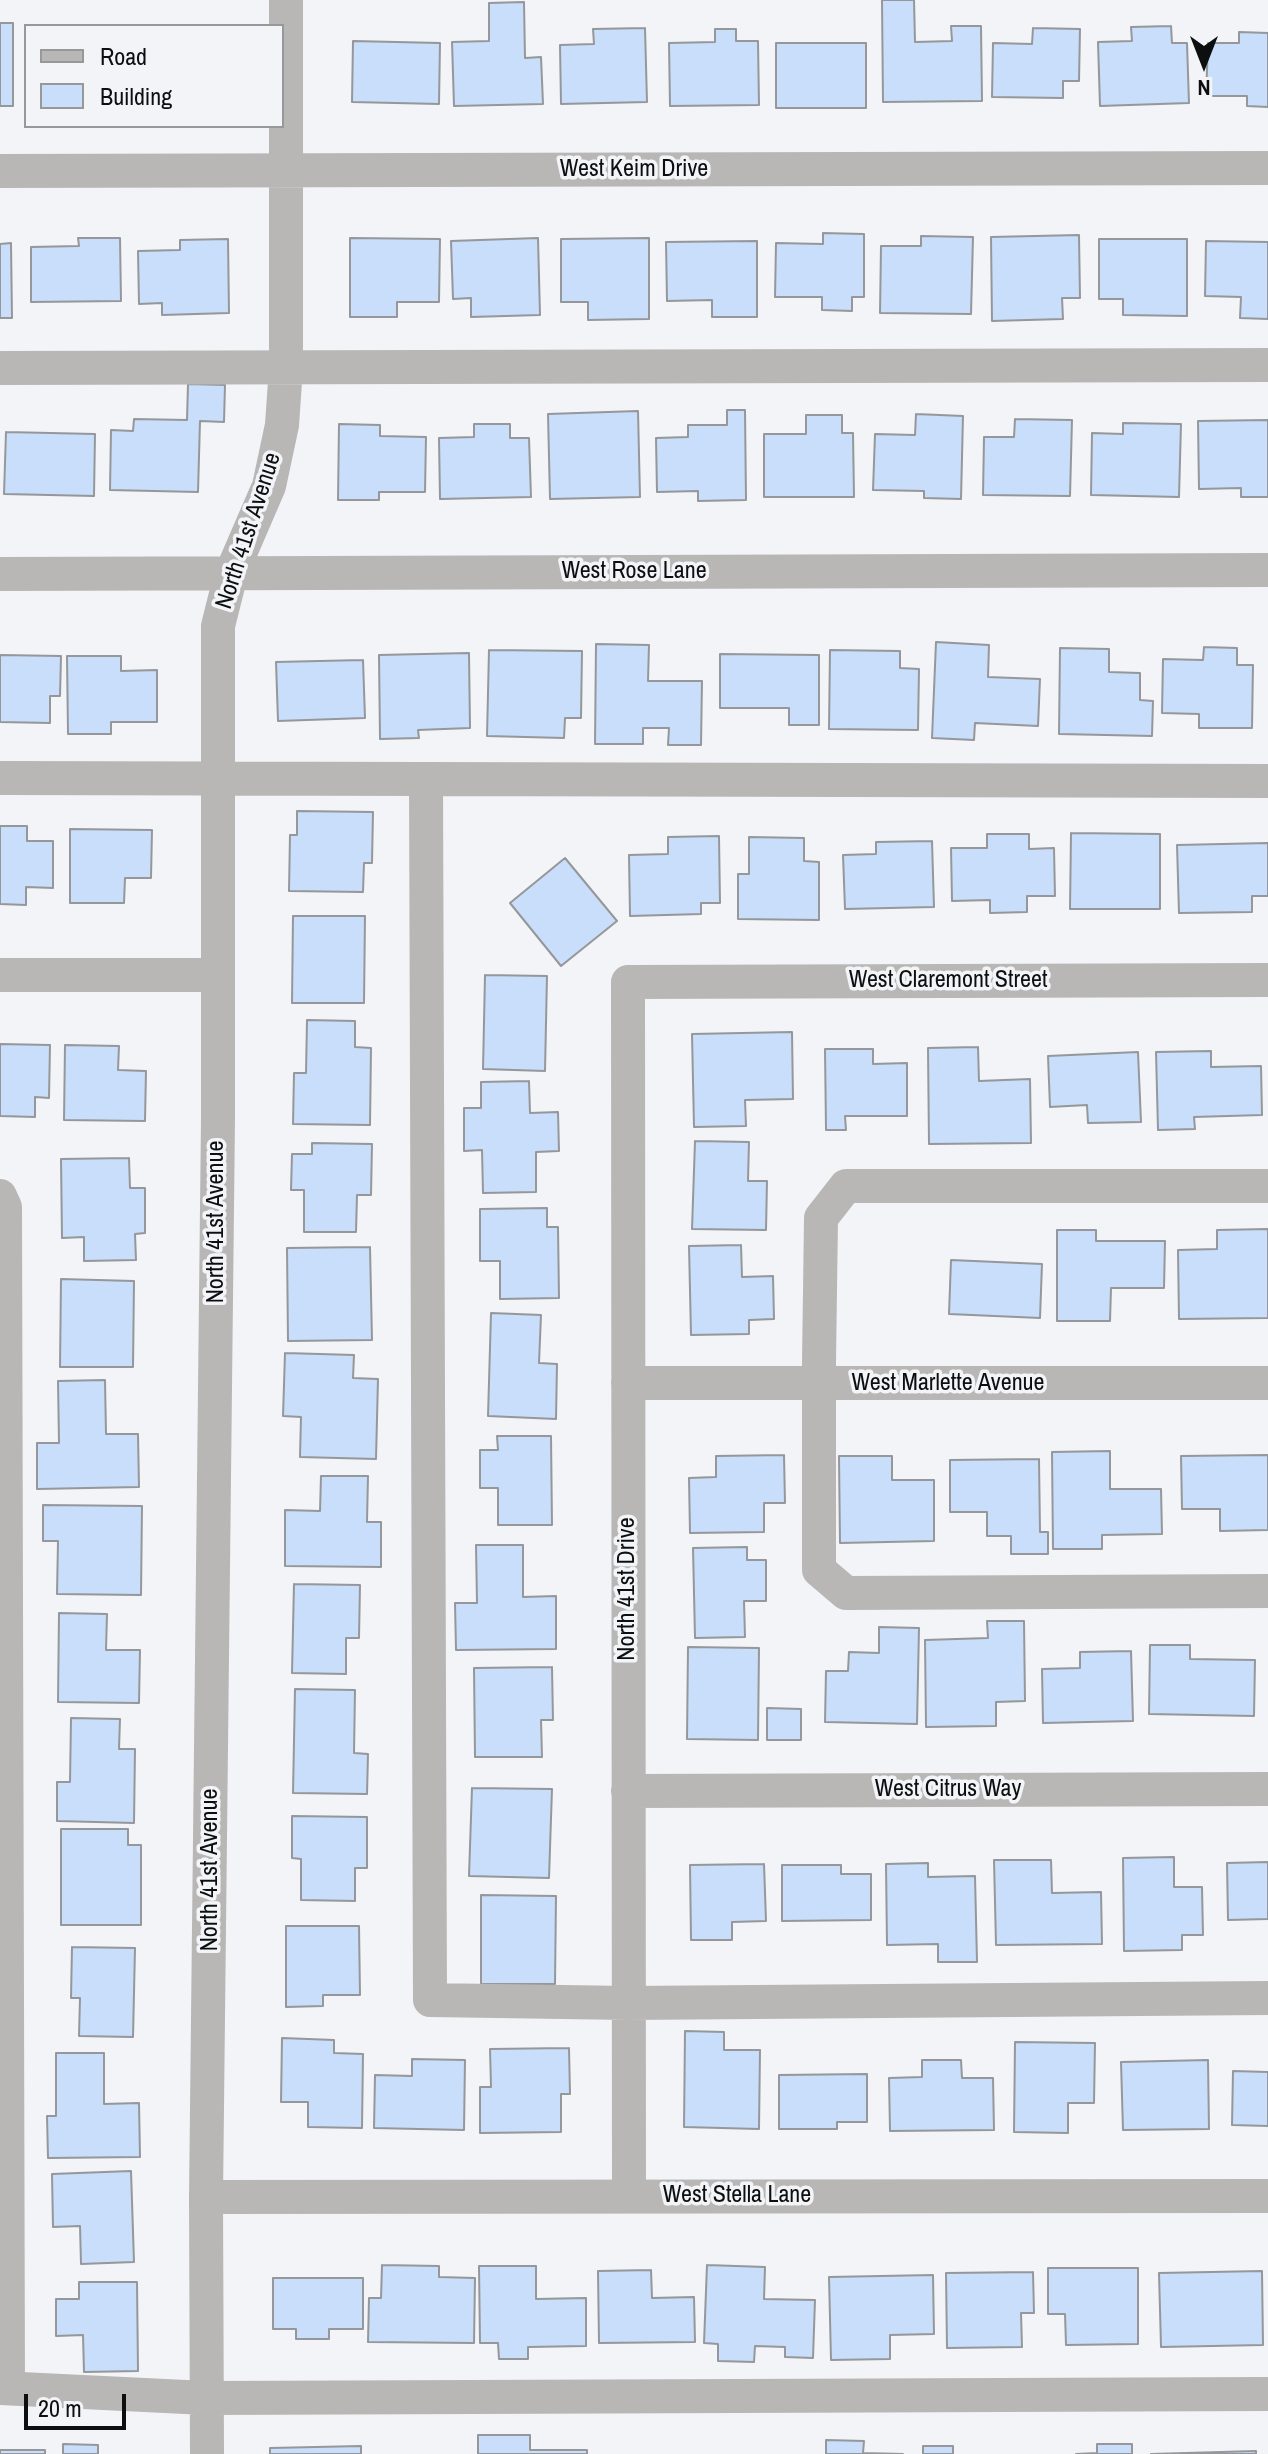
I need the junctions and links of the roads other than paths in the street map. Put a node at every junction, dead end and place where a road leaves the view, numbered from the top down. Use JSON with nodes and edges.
{"nodes":[{"id":1,"x":286,"y":0,"type":"edge"},
{"id":2,"x":1268,"y":168,"type":"edge"},
{"id":3,"x":0,"y":171,"type":"edge"},
{"id":4,"x":285,"y":171,"type":"junction"},
{"id":5,"x":1268,"y":365,"type":"edge"},
{"id":6,"x":286,"y":367,"type":"junction"},
{"id":7,"x":0,"y":368,"type":"edge"},
{"id":8,"x":1268,"y":570,"type":"edge"},
{"id":9,"x":0,"y":574,"type":"edge"},
{"id":10,"x":231,"y":574,"type":"junction"},
{"id":11,"x":0,"y":778,"type":"edge"},
{"id":12,"x":426,"y":779,"type":"junction"},
{"id":13,"x":217,"y":780,"type":"junction"},
{"id":14,"x":1268,"y":781,"type":"edge"},
{"id":15,"x":0,"y":975,"type":"edge"},
{"id":16,"x":217,"y":975,"type":"junction"},
{"id":17,"x":1268,"y":980,"type":"edge"},
{"id":18,"x":628,"y":982,"type":"joint"},
{"id":19,"x":1268,"y":1186,"type":"edge"},
{"id":20,"x":0,"y":1196,"type":"edge"},
{"id":21,"x":628,"y":1383,"type":"junction"},
{"id":22,"x":1268,"y":1383,"type":"edge"},
{"id":23,"x":819,"y":1384,"type":"junction"},
{"id":24,"x":1268,"y":1591,"type":"edge"},
{"id":25,"x":1268,"y":1789,"type":"edge"},
{"id":26,"x":628,"y":1791,"type":"junction"},
{"id":27,"x":1268,"y":1998,"type":"edge"},
{"id":28,"x":628,"y":2003,"type":"junction"},
{"id":29,"x":629,"y":2196,"type":"junction"},
{"id":30,"x":1268,"y":2196,"type":"edge"},
{"id":31,"x":206,"y":2197,"type":"junction"},
{"id":32,"x":4,"y":2388,"type":"edge"},
{"id":33,"x":1268,"y":2394,"type":"edge"},
{"id":34,"x":206,"y":2398,"type":"junction"},
{"id":35,"x":207,"y":2454,"type":"edge"}],
"edges":[{"from":1,"to":4,"type":"street","name":"North 41st Avenue"},
{"from":2,"to":4,"type":"street","name":"West Keim Drive"},
{"from":3,"to":4,"type":"street","name":"West Keim Drive"},
{"from":4,"to":6,"type":"street","name":"North 41st Avenue"},
{"from":5,"to":6,"type":"street"},
{"from":6,"to":7,"type":"street"},
{"from":6,"to":10,"type":"street","name":"North 41st Avenue"},
{"from":8,"to":10,"type":"street","name":"West Rose Lane"},
{"from":9,"to":10,"type":"street","name":"West Rose Lane"},
{"from":10,"to":13,"type":"street","name":"North 41st Avenue"},
{"from":11,"to":13,"type":"street"},
{"from":12,"to":13,"type":"street"},
{"from":12,"to":14,"type":"street"},
{"from":12,"to":28,"type":"street"},
{"from":13,"to":16,"type":"street","name":"North 41st Avenue"},
{"from":15,"to":16,"type":"street"},
{"from":16,"to":31,"type":"street","name":"North 41st Avenue"},
{"from":17,"to":18,"type":"street","name":"West Claremont Street"},
{"from":18,"to":21,"type":"street","name":"North 41st Drive"},
{"from":19,"to":23,"type":"street"},
{"from":20,"to":32,"type":"street"},
{"from":21,"to":23,"type":"street","name":"West Marlette Avenue"},
{"from":21,"to":26,"type":"street","name":"North 41st Drive"},
{"from":22,"to":23,"type":"street","name":"West Marlette Avenue"},
{"from":23,"to":24,"type":"street"},
{"from":25,"to":26,"type":"street","name":"West Citrus Way"},
{"from":26,"to":28,"type":"street","name":"North 41st Drive"},
{"from":27,"to":28,"type":"street"},
{"from":28,"to":29,"type":"street","name":"North 41st Drive"},
{"from":29,"to":30,"type":"street","name":"West Stella Lane"},
{"from":29,"to":31,"type":"street","name":"West Stella Lane"},
{"from":31,"to":34,"type":"street","name":"North 41st Avenue"},
{"from":32,"to":34,"type":"street"},
{"from":33,"to":34,"type":"street"},
{"from":34,"to":35,"type":"street","name":"North 41st Avenue"}]}
